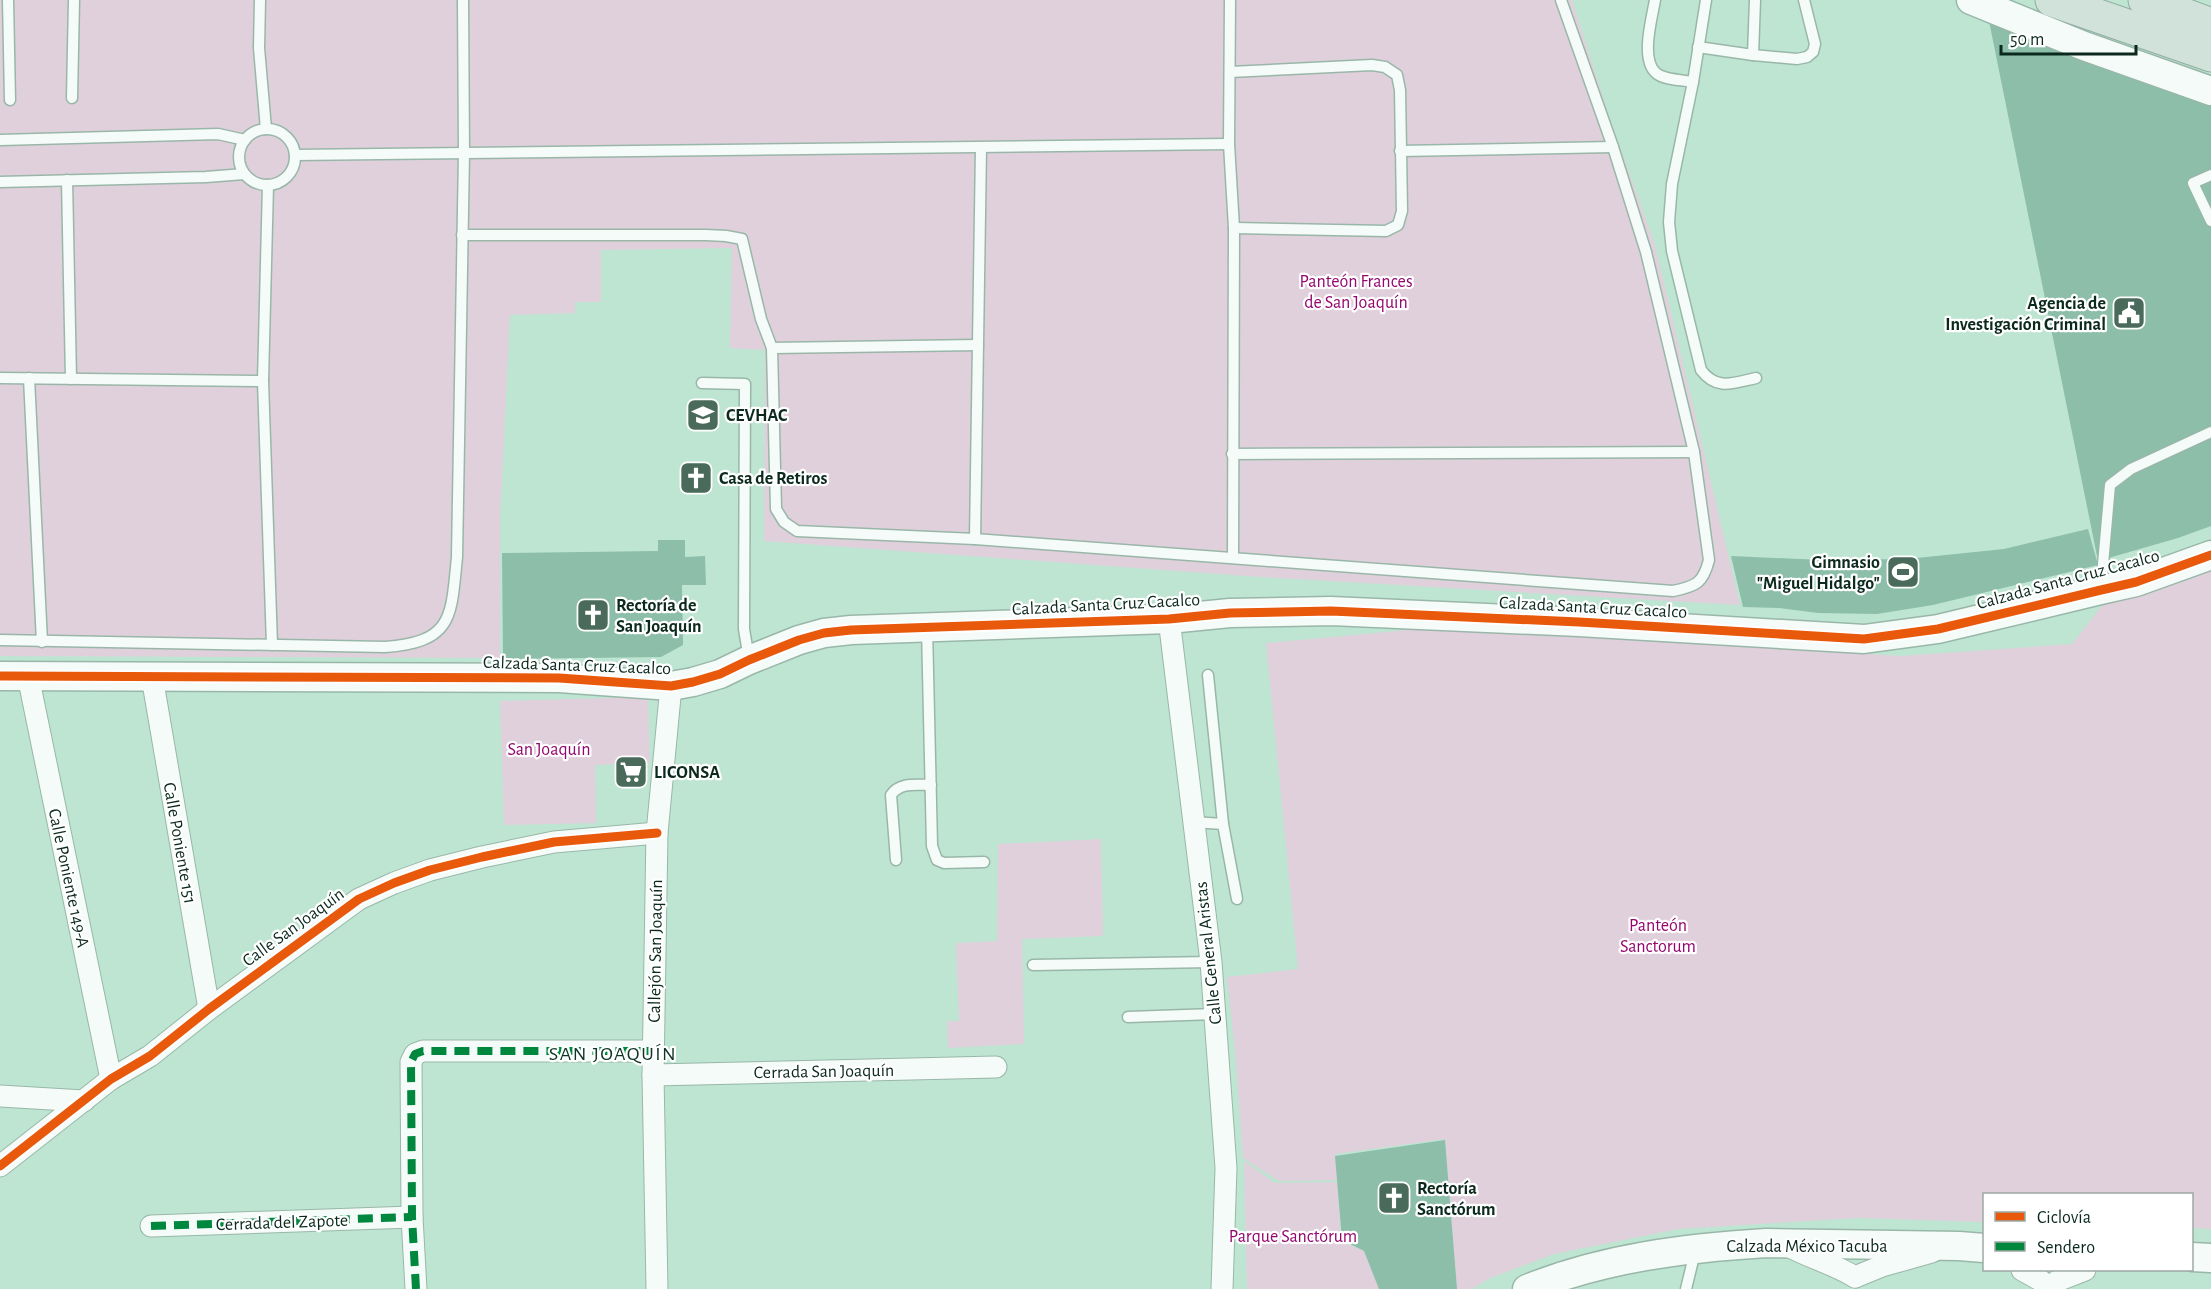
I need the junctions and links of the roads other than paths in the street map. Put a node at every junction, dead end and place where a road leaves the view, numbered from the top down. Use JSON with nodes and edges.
{"nodes":[{"id":1,"x":8,"y":0,"type":"edge"},
{"id":2,"x":74,"y":0,"type":"edge"},
{"id":3,"x":260,"y":0,"type":"edge"},
{"id":4,"x":463,"y":0,"type":"edge"},
{"id":5,"x":1230,"y":0,"type":"edge"},
{"id":6,"x":1561,"y":0,"type":"edge"},
{"id":7,"x":1655,"y":0,"type":"edge"},
{"id":8,"x":1706,"y":0,"type":"edge"},
{"id":9,"x":1755,"y":0,"type":"edge"},
{"id":10,"x":1804,"y":0,"type":"edge"},
{"id":11,"x":1971,"y":0,"type":"edge"},
{"id":12,"x":2052,"y":0,"type":"edge"},
{"id":13,"x":2145,"y":0,"type":"edge"},
{"id":14,"x":1698,"y":47,"type":"junction"},
{"id":15,"x":2209,"y":48,"type":"edge"},
{"id":16,"x":1753,"y":55,"type":"junction"},
{"id":17,"x":1230,"y":72,"type":"junction"},
{"id":18,"x":1693,"y":82,"type":"junction"},
{"id":19,"x":2211,"y":91,"type":"edge"},
{"id":20,"x":72,"y":98,"type":"dead end"},
{"id":21,"x":10,"y":100,"type":"dead end"},
{"id":22,"x":266,"y":129,"type":"junction"},
{"id":23,"x":0,"y":140,"type":"edge"},
{"id":24,"x":245,"y":140,"type":"junction"},
{"id":25,"x":1229,"y":144,"type":"junction"},
{"id":26,"x":1613,"y":147,"type":"junction"},
{"id":27,"x":981,"y":148,"type":"junction"},
{"id":28,"x":1400,"y":151,"type":"junction"},
{"id":29,"x":464,"y":153,"type":"junction"},
{"id":30,"x":295,"y":155,"type":"junction"},
{"id":31,"x":244,"y":174,"type":"junction"},
{"id":32,"x":2211,"y":175,"type":"edge"},
{"id":33,"x":67,"y":180,"type":"junction"},
{"id":34,"x":0,"y":182,"type":"edge"},
{"id":35,"x":268,"y":185,"type":"junction"},
{"id":36,"x":2211,"y":221,"type":"edge"},
{"id":37,"x":1234,"y":228,"type":"junction"},
{"id":38,"x":462,"y":235,"type":"junction"},
{"id":39,"x":978,"y":345,"type":"junction"},
{"id":40,"x":772,"y":348,"type":"junction"},
{"id":41,"x":0,"y":378,"type":"edge"},
{"id":42,"x":30,"y":378,"type":"junction"},
{"id":43,"x":1756,"y":378,"type":"dead end"},
{"id":44,"x":71,"y":379,"type":"junction"},
{"id":45,"x":263,"y":381,"type":"junction"},
{"id":46,"x":702,"y":383,"type":"dead end"},
{"id":47,"x":2211,"y":432,"type":"edge"},
{"id":48,"x":1694,"y":452,"type":"junction"},
{"id":49,"x":1232,"y":454,"type":"junction"},
{"id":50,"x":975,"y":539,"type":"junction"},
{"id":51,"x":2211,"y":555,"type":"edge"},
{"id":52,"x":1233,"y":558,"type":"junction"},
{"id":53,"x":2101,"y":590,"type":"junction"},
{"id":54,"x":1169,"y":619,"type":"junction"},
{"id":55,"x":927,"y":628,"type":"junction"},
{"id":56,"x":0,"y":640,"type":"edge"},
{"id":57,"x":42,"y":642,"type":"junction"},
{"id":58,"x":272,"y":645,"type":"junction"},
{"id":59,"x":749,"y":660,"type":"junction"},
{"id":60,"x":1208,"y":675,"type":"dead end"},
{"id":61,"x":0,"y":676,"type":"edge"},
{"id":62,"x":28,"y":676,"type":"junction"},
{"id":63,"x":152,"y":677,"type":"junction"},
{"id":64,"x":671,"y":686,"type":"junction"},
{"id":65,"x":931,"y":785,"type":"junction"},
{"id":66,"x":1193,"y":822,"type":"junction"},
{"id":67,"x":1224,"y":824,"type":"junction"},
{"id":68,"x":657,"y":833,"type":"junction"},
{"id":69,"x":896,"y":860,"type":"dead end"},
{"id":70,"x":984,"y":862,"type":"dead end"},
{"id":71,"x":1237,"y":899,"type":"dead end"},
{"id":72,"x":1211,"y":962,"type":"junction"},
{"id":73,"x":1033,"y":965,"type":"dead end"},
{"id":74,"x":208,"y":1009,"type":"junction"},
{"id":75,"x":1215,"y":1014,"type":"junction"},
{"id":76,"x":1128,"y":1017,"type":"dead end"},
{"id":77,"x":653,"y":1052,"type":"junction"},
{"id":78,"x":996,"y":1067,"type":"dead end"},
{"id":79,"x":653,"y":1075,"type":"junction"},
{"id":80,"x":111,"y":1079,"type":"junction"},
{"id":81,"x":0,"y":1096,"type":"edge"},
{"id":82,"x":84,"y":1101,"type":"junction"},
{"id":83,"x":0,"y":1166,"type":"edge"},
{"id":84,"x":412,"y":1217,"type":"junction"},
{"id":85,"x":151,"y":1226,"type":"dead end"},
{"id":86,"x":1783,"y":1244,"type":"junction"},
{"id":87,"x":1977,"y":1248,"type":"edge"},
{"id":88,"x":1696,"y":1249,"type":"junction"},
{"id":89,"x":2193,"y":1257,"type":"edge"},
{"id":90,"x":2211,"y":1258,"type":"edge"},
{"id":91,"x":2025,"y":1271,"type":"edge"},
{"id":92,"x":2080,"y":1271,"type":"edge"},
{"id":93,"x":1561,"y":1283,"type":"edge"},
{"id":94,"x":1855,"y":1283,"type":"edge"},
{"id":95,"x":416,"y":1289,"type":"edge"},
{"id":96,"x":657,"y":1289,"type":"edge"},
{"id":97,"x":1222,"y":1289,"type":"edge"},
{"id":98,"x":1527,"y":1289,"type":"edge"},
{"id":99,"x":1686,"y":1289,"type":"edge"}],
"edges":[{"from":1,"to":21,"type":"lane"},
{"from":2,"to":20,"type":"lane"},
{"from":3,"to":22,"type":"lane"},
{"from":4,"to":29,"type":"lane"},
{"from":5,"to":17,"type":"lane"},
{"from":6,"to":26,"type":"lane"},
{"from":7,"to":18,"type":"lane"},
{"from":8,"to":14,"type":"lane"},
{"from":9,"to":16,"type":"lane"},
{"from":10,"to":16,"type":"lane"},
{"from":11,"to":19,"type":"street"},
{"from":12,"to":15,"type":"highway"},
{"from":13,"to":15,"type":"highway"},
{"from":14,"to":16,"type":"lane"},
{"from":14,"to":18,"type":"lane"},
{"from":17,"to":25,"type":"lane"},
{"from":17,"to":28,"type":"lane"},
{"from":18,"to":43,"type":"lane"},
{"from":22,"to":24,"type":"lane"},
{"from":22,"to":30,"type":"lane"},
{"from":23,"to":24,"type":"lane"},
{"from":24,"to":31,"type":"lane"},
{"from":25,"to":27,"type":"lane"},
{"from":25,"to":37,"type":"lane"},
{"from":26,"to":28,"type":"lane"},
{"from":26,"to":48,"type":"lane"},
{"from":27,"to":29,"type":"lane"},
{"from":27,"to":39,"type":"lane"},
{"from":28,"to":37,"type":"lane"},
{"from":29,"to":30,"type":"lane"},
{"from":29,"to":38,"type":"lane"},
{"from":30,"to":35,"type":"lane"},
{"from":31,"to":33,"type":"lane"},
{"from":31,"to":35,"type":"lane"},
{"from":32,"to":36,"type":"lane"},
{"from":33,"to":34,"type":"lane"},
{"from":33,"to":44,"type":"lane"},
{"from":35,"to":45,"type":"lane"},
{"from":37,"to":49,"type":"lane"},
{"from":38,"to":40,"type":"lane"},
{"from":38,"to":58,"type":"lane"},
{"from":39,"to":40,"type":"lane"},
{"from":39,"to":50,"type":"lane"},
{"from":40,"to":50,"type":"lane"},
{"from":41,"to":42,"type":"lane"},
{"from":42,"to":44,"type":"lane"},
{"from":42,"to":57,"type":"lane"},
{"from":44,"to":45,"type":"lane"},
{"from":45,"to":58,"type":"lane"},
{"from":46,"to":59,"type":"lane"},
{"from":47,"to":53,"type":"lane"},
{"from":48,"to":49,"type":"lane"},
{"from":48,"to":52,"type":"lane"},
{"from":49,"to":52,"type":"lane"},
{"from":50,"to":52,"type":"lane"},
{"from":51,"to":53,"type":"street","name":"Calzada Santa Cruz Cacalco"},
{"from":53,"to":54,"type":"street","name":"Calzada Santa Cruz Cacalco"},
{"from":54,"to":55,"type":"street","name":"Calzada Santa Cruz Cacalco"},
{"from":54,"to":66,"type":"street","name":"Calle General Aristas"},
{"from":55,"to":59,"type":"street","name":"Calzada Santa Cruz Cacalco"},
{"from":55,"to":65,"type":"lane"},
{"from":56,"to":57,"type":"lane"},
{"from":57,"to":58,"type":"lane"},
{"from":59,"to":64,"type":"street","name":"Calzada Santa Cruz Cacalco"},
{"from":60,"to":67,"type":"lane"},
{"from":61,"to":62,"type":"street","name":"Calzada Santa Cruz Cacalco"},
{"from":62,"to":63,"type":"street","name":"Calzada Santa Cruz Cacalco"},
{"from":62,"to":80,"type":"street","name":"Calle Poniente 149-A"},
{"from":63,"to":64,"type":"street","name":"Calzada Santa Cruz Cacalco"},
{"from":63,"to":74,"type":"street","name":"Calle Poniente 151"},
{"from":64,"to":68,"type":"street","name":"Callejón San Joaquín"},
{"from":65,"to":69,"type":"lane"},
{"from":65,"to":70,"type":"lane"},
{"from":66,"to":67,"type":"lane"},
{"from":66,"to":72,"type":"street","name":"Calle General Aristas"},
{"from":67,"to":71,"type":"lane"},
{"from":68,"to":74,"type":"street","name":"Calle San Joaquín"},
{"from":68,"to":77,"type":"street","name":"Callejón San Joaquín"},
{"from":72,"to":73,"type":"lane"},
{"from":72,"to":75,"type":"street","name":"Calle General Aristas"},
{"from":74,"to":80,"type":"street","name":"Calle San Joaquín"},
{"from":75,"to":76,"type":"lane"},
{"from":75,"to":97,"type":"street","name":"Calle General Aristas"},
{"from":77,"to":79,"type":"street","name":"Callejón San Joaquín"},
{"from":77,"to":84,"type":"street"},
{"from":78,"to":79,"type":"street","name":"Cerrada San Joaquín"},
{"from":79,"to":96,"type":"street","name":"Callejón San Joaquín"},
{"from":80,"to":82,"type":"street","name":"Calle San Joaquín"},
{"from":81,"to":82,"type":"street"},
{"from":82,"to":83,"type":"street","name":"Calle San Joaquín"},
{"from":84,"to":85,"type":"street","name":"Cerrada del Zapote"},
{"from":84,"to":95,"type":"street"},
{"from":86,"to":87,"type":"street","name":"Calzada México Tacuba"},
{"from":86,"to":88,"type":"street","name":"Calzada México Tacuba"},
{"from":86,"to":94,"type":"street"},
{"from":87,"to":94,"type":"street"},
{"from":88,"to":93,"type":"street","name":"Calzada México Tacuba"},
{"from":88,"to":99,"type":"lane"},
{"from":89,"to":90,"type":"street"},
{"from":91,"to":92,"type":"street"},
{"from":93,"to":98,"type":"street","name":"Calzada México Tacuba"}]}
